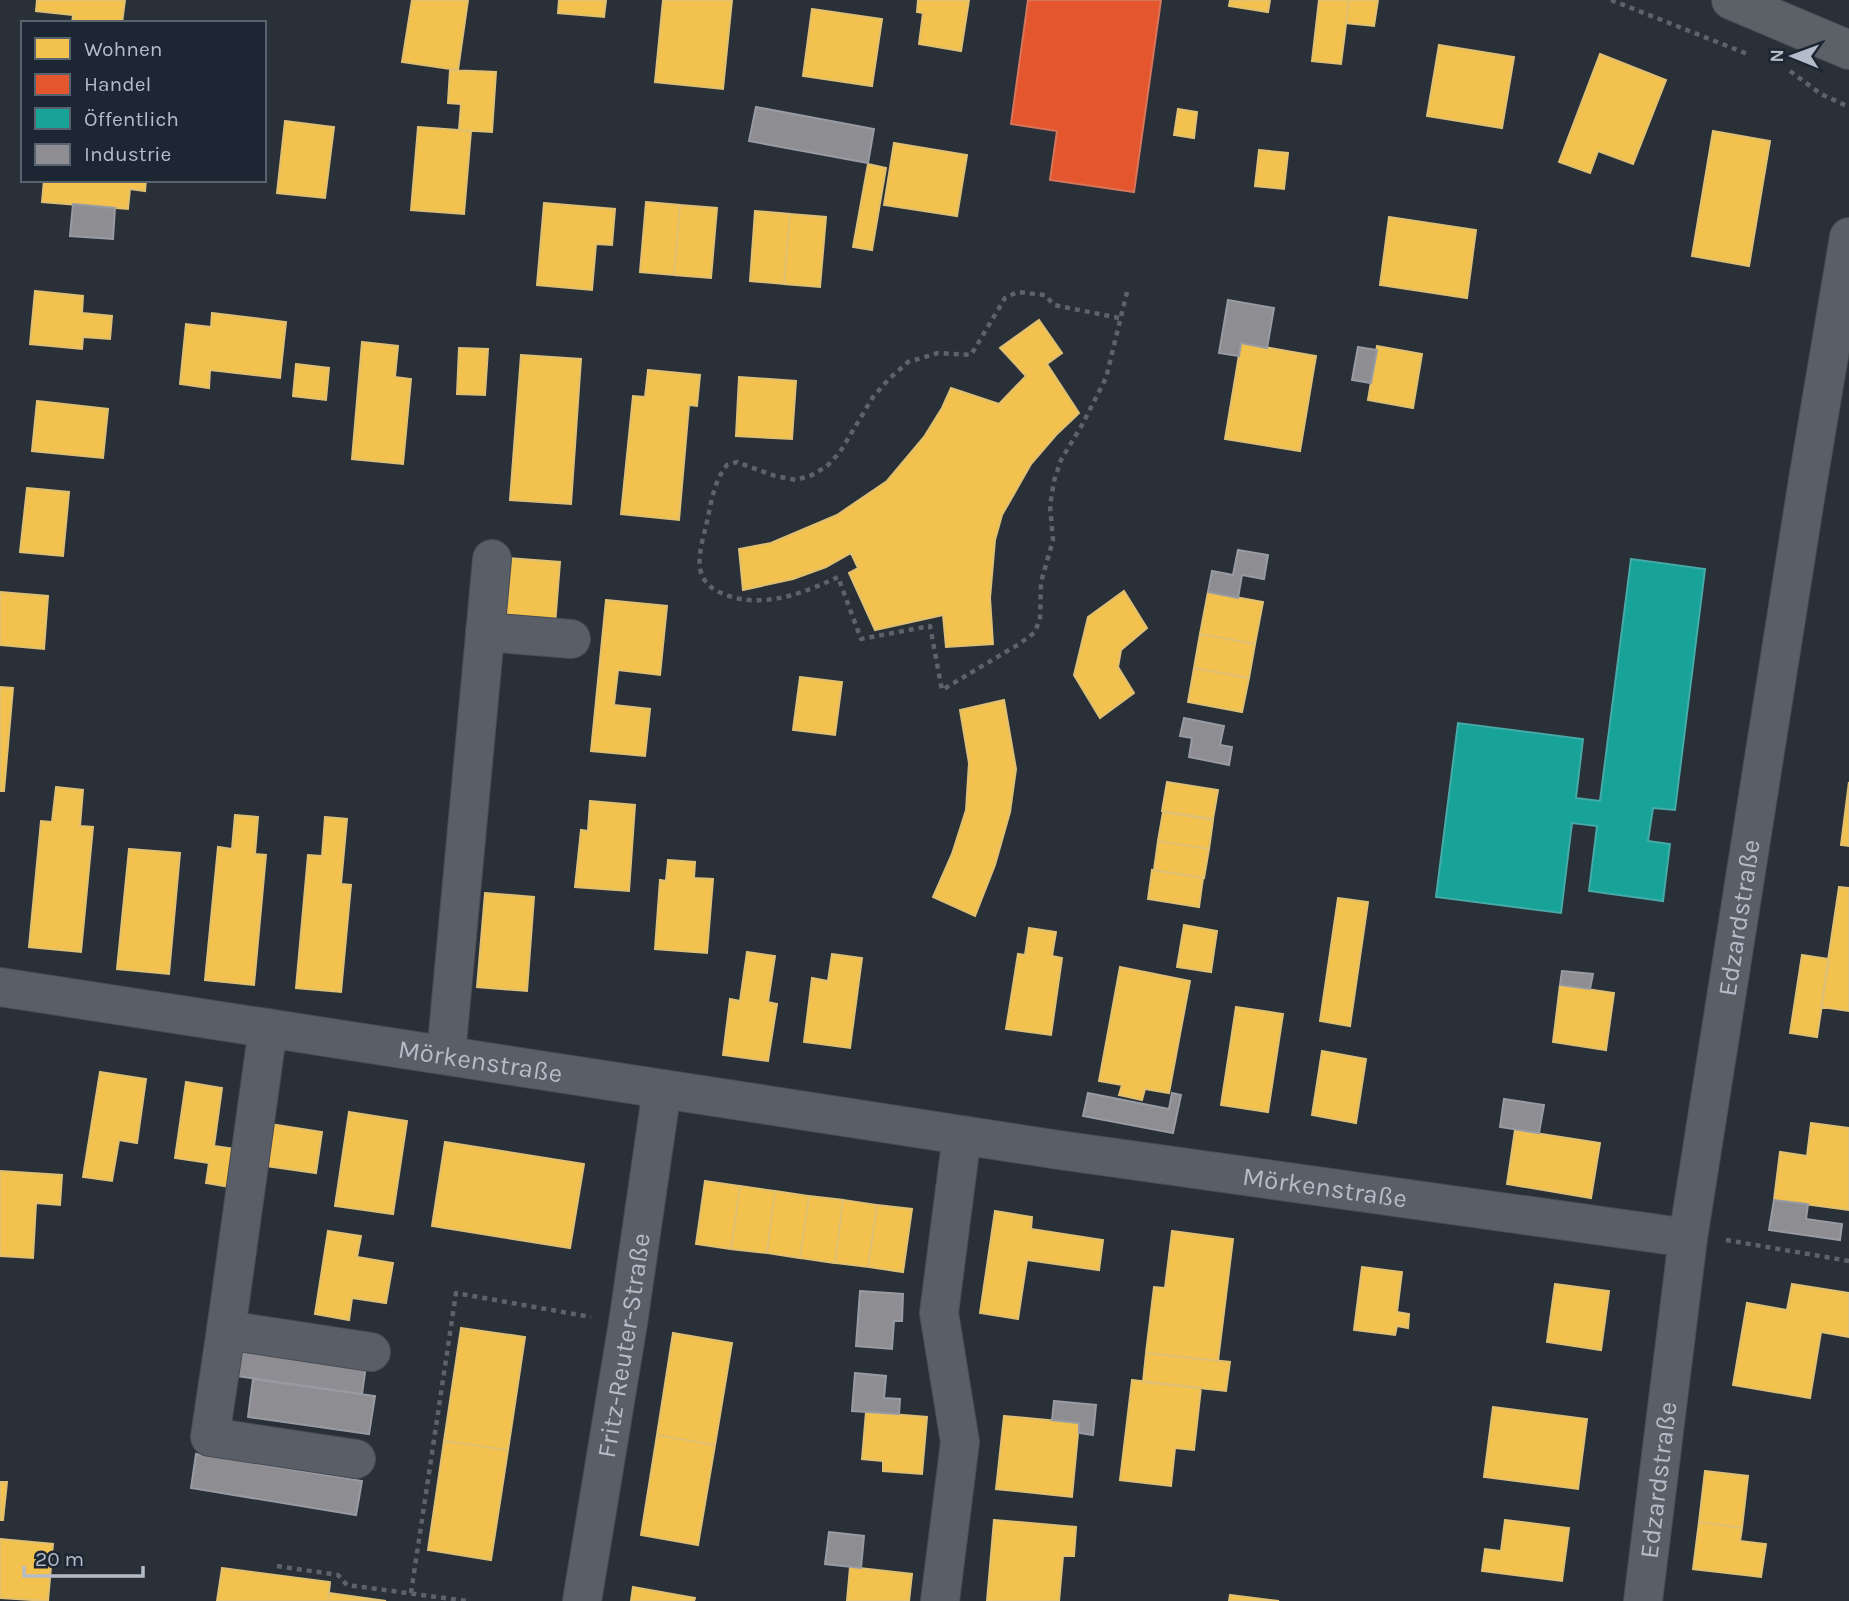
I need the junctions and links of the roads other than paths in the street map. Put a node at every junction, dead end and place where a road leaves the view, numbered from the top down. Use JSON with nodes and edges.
{"nodes":[{"id":1,"x":1731,"y":0,"type":"edge"},
{"id":2,"x":1849,"y":50,"type":"edge"},
{"id":3,"x":1849,"y":237,"type":"edge"},
{"id":4,"x":492,"y":559,"type":"dead end"},
{"id":5,"x":485,"y":632,"type":"junction"},
{"id":6,"x":571,"y":639,"type":"dead end"},
{"id":7,"x":0,"y":988,"type":"edge"},
{"id":8,"x":268,"y":1028,"type":"junction"},
{"id":9,"x":446,"y":1055,"type":"junction"},
{"id":10,"x":662,"y":1089,"type":"junction"},
{"id":11,"x":962,"y":1135,"type":"junction"},
{"id":12,"x":1688,"y":1238,"type":"junction"},
{"id":13,"x":226,"y":1330,"type":"junction"},
{"id":14,"x":371,"y":1352,"type":"dead end"},
{"id":15,"x":356,"y":1459,"type":"dead end"},
{"id":16,"x":582,"y":1601,"type":"edge"},
{"id":17,"x":940,"y":1601,"type":"edge"},
{"id":18,"x":1643,"y":1601,"type":"edge"}],
"edges":[{"from":1,"to":2,"type":"main road"},
{"from":3,"to":12,"type":"street","name":"Edzardstraße"},
{"from":4,"to":5,"type":"street"},
{"from":5,"to":6,"type":"street"},
{"from":5,"to":9,"type":"street"},
{"from":7,"to":8,"type":"street","name":"Mörkenstraße"},
{"from":8,"to":9,"type":"street","name":"Mörkenstraße"},
{"from":8,"to":13,"type":"street"},
{"from":9,"to":10,"type":"street","name":"Mörkenstraße"},
{"from":10,"to":11,"type":"street","name":"Mörkenstraße"},
{"from":10,"to":16,"type":"street","name":"Fritz-Reuter-Straße"},
{"from":11,"to":12,"type":"street","name":"Mörkenstraße"},
{"from":11,"to":17,"type":"street"},
{"from":12,"to":18,"type":"street","name":"Edzardstraße"},
{"from":13,"to":14,"type":"street"},
{"from":13,"to":15,"type":"street"}]}
